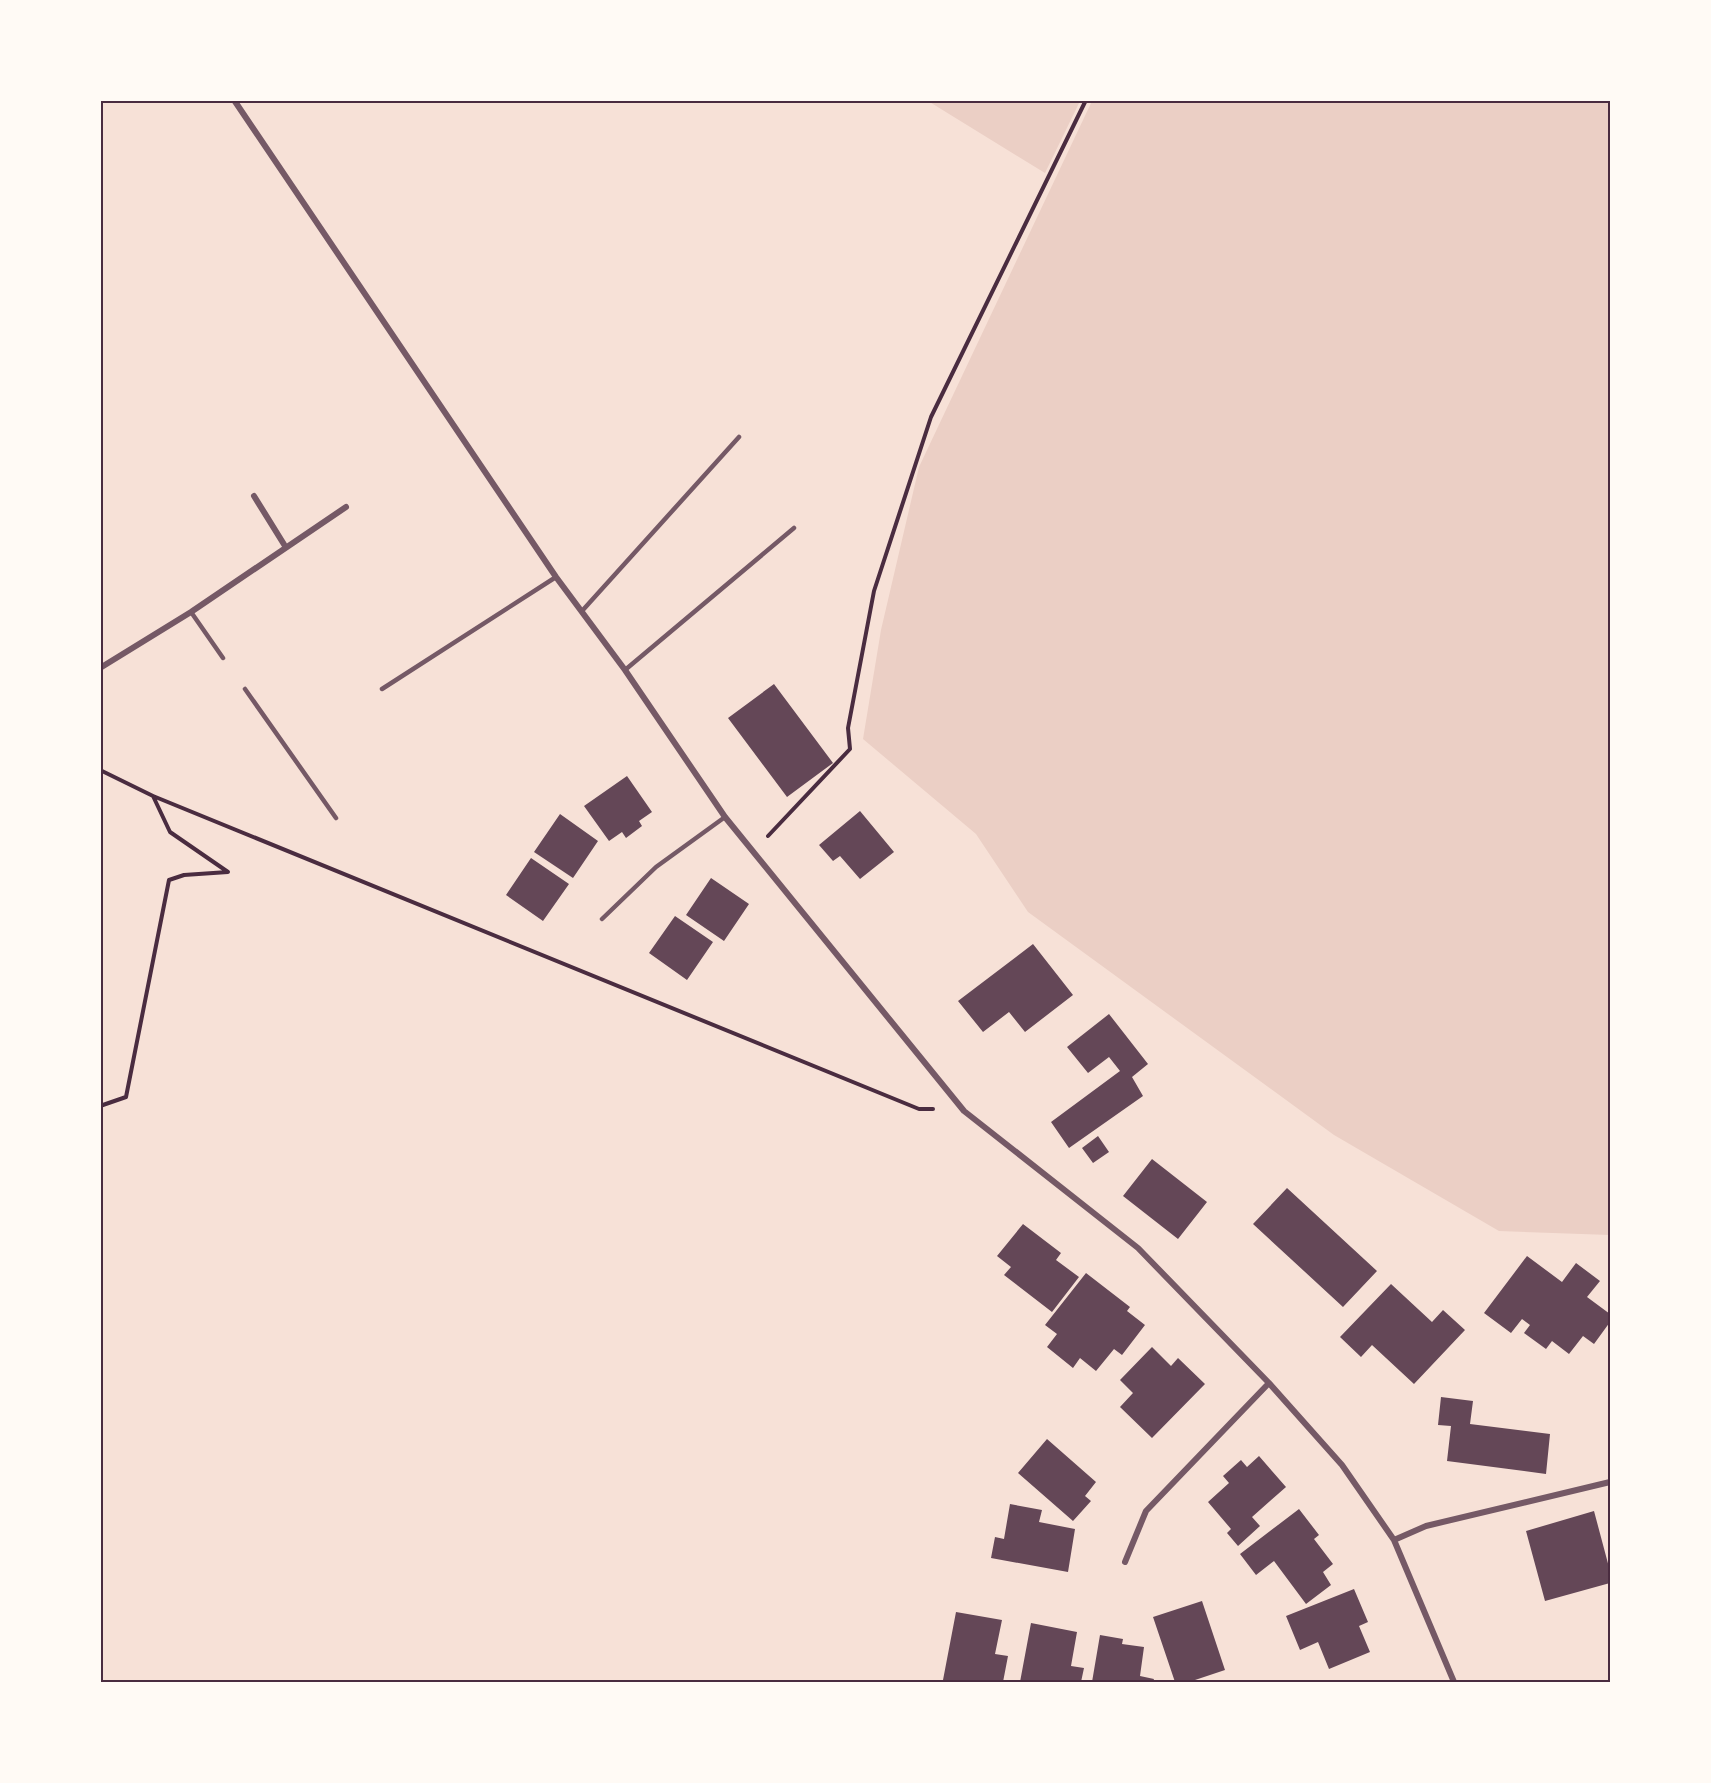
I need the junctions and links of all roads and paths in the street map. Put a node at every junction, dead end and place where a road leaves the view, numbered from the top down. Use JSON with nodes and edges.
{"nodes":[{"id":1,"x":234,"y":100,"type":"edge"},
{"id":2,"x":1086,"y":100,"type":"edge"},
{"id":3,"x":739,"y":437,"type":"dead end"},
{"id":4,"x":254,"y":496,"type":"dead end"},
{"id":5,"x":346,"y":507,"type":"dead end"},
{"id":6,"x":794,"y":528,"type":"dead end"},
{"id":7,"x":285,"y":546,"type":"junction"},
{"id":8,"x":556,"y":577,"type":"junction"},
{"id":9,"x":582,"y":611,"type":"junction"},
{"id":10,"x":191,"y":612,"type":"junction"},
{"id":11,"x":224,"y":658,"type":"dead end"},
{"id":12,"x":100,"y":668,"type":"edge"},
{"id":13,"x":625,"y":670,"type":"junction"},
{"id":14,"x":245,"y":689,"type":"dead end"},
{"id":15,"x":382,"y":689,"type":"dead end"},
{"id":16,"x":100,"y":770,"type":"edge"},
{"id":17,"x":153,"y":796,"type":"junction"},
{"id":18,"x":336,"y":818,"type":"dead end"},
{"id":19,"x":725,"y":818,"type":"junction"},
{"id":20,"x":753,"y":852,"type":"junction"},
{"id":21,"x":602,"y":920,"type":"dead end"},
{"id":22,"x":100,"y":1106,"type":"edge"},
{"id":23,"x":964,"y":1111,"type":"junction"},
{"id":24,"x":1269,"y":1383,"type":"junction"},
{"id":25,"x":1611,"y":1482,"type":"edge"},
{"id":26,"x":1394,"y":1540,"type":"junction"},
{"id":27,"x":1125,"y":1562,"type":"dead end"},
{"id":28,"x":1454,"y":1683,"type":"edge"}],
"edges":[{"from":1,"to":8,"type":"street"},
{"from":2,"to":20,"type":"path"},
{"from":3,"to":9,"type":"lane"},
{"from":4,"to":7,"type":"street"},
{"from":5,"to":7,"type":"street"},
{"from":6,"to":13,"type":"lane"},
{"from":7,"to":10,"type":"street"},
{"from":8,"to":9,"type":"street"},
{"from":8,"to":15,"type":"lane"},
{"from":9,"to":13,"type":"street"},
{"from":10,"to":11,"type":"lane"},
{"from":10,"to":12,"type":"street"},
{"from":13,"to":19,"type":"street"},
{"from":14,"to":18,"type":"lane"},
{"from":16,"to":17,"type":"path"},
{"from":17,"to":22,"type":"path"},
{"from":17,"to":23,"type":"path"},
{"from":19,"to":20,"type":"street"},
{"from":19,"to":21,"type":"lane"},
{"from":20,"to":23,"type":"street"},
{"from":23,"to":24,"type":"street"},
{"from":24,"to":26,"type":"street"},
{"from":24,"to":27,"type":"street"},
{"from":25,"to":26,"type":"street"},
{"from":26,"to":28,"type":"street"}]}
